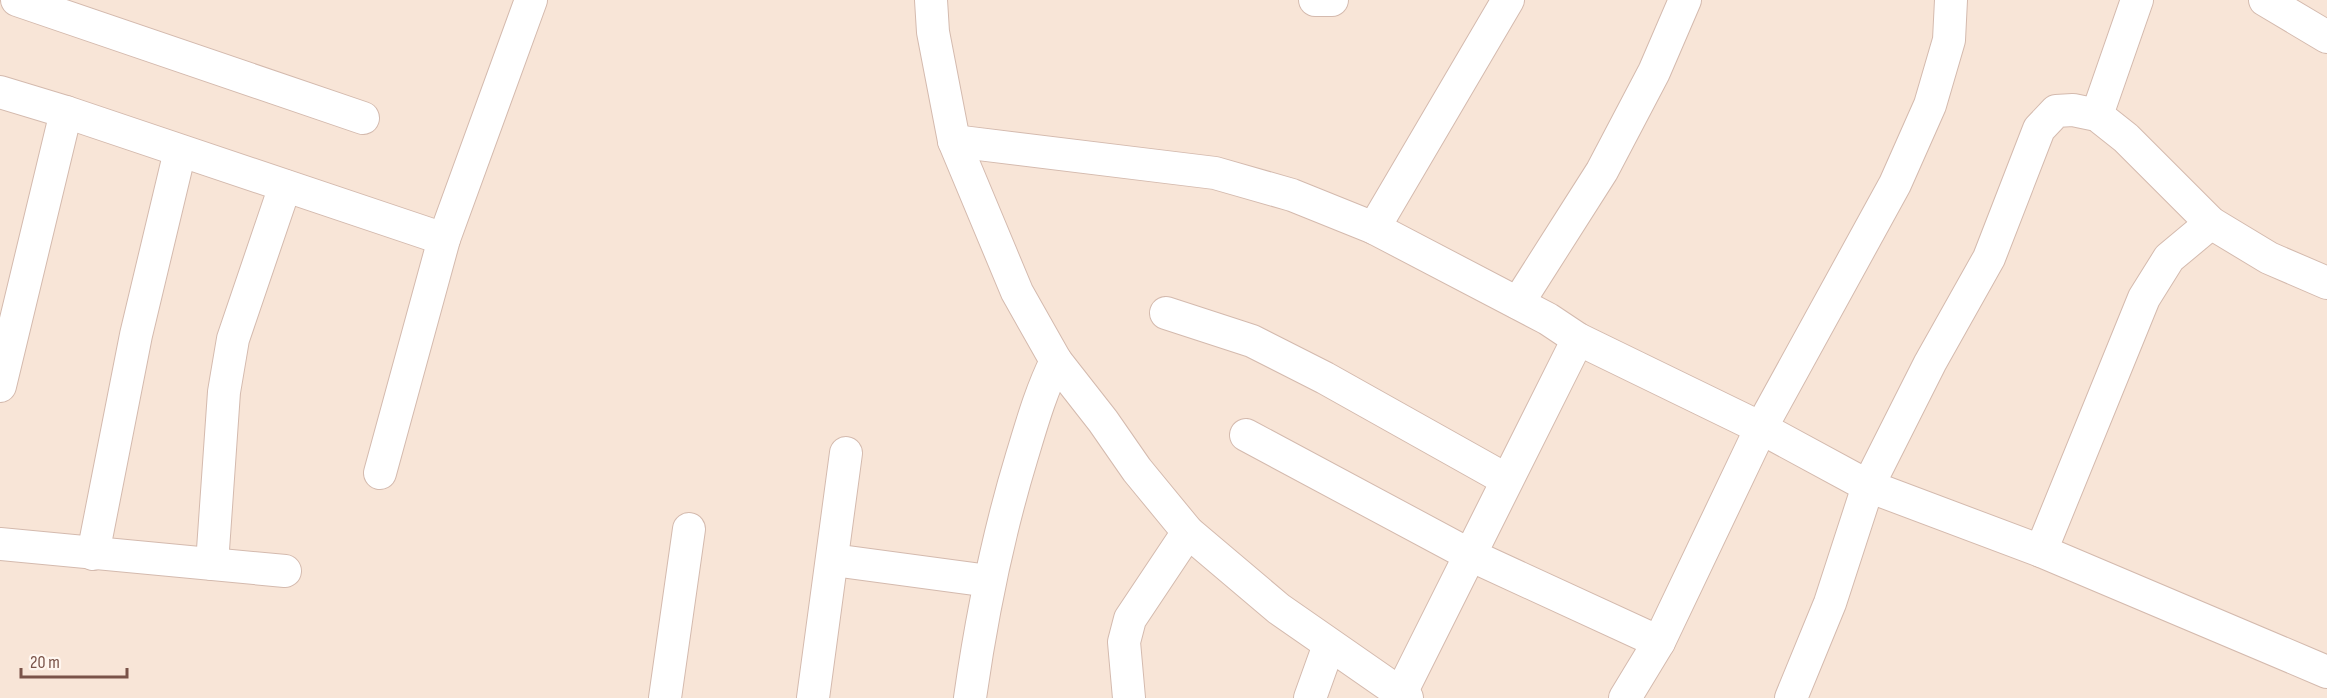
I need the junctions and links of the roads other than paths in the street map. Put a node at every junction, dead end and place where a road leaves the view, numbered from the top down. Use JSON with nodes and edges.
{"nodes":[{"id":1,"x":17,"y":0,"type":"edge"},
{"id":2,"x":531,"y":0,"type":"edge"},
{"id":3,"x":931,"y":0,"type":"edge"},
{"id":4,"x":1315,"y":0,"type":"edge"},
{"id":5,"x":1332,"y":0,"type":"edge"},
{"id":6,"x":1508,"y":0,"type":"edge"},
{"id":7,"x":1685,"y":0,"type":"edge"},
{"id":8,"x":1951,"y":0,"type":"edge"},
{"id":9,"x":2137,"y":0,"type":"edge"},
{"id":10,"x":2265,"y":0,"type":"edge"},
{"id":11,"x":2315,"y":20,"type":"edge"},
{"id":12,"x":0,"y":92,"type":"edge"},
{"id":13,"x":66,"y":112,"type":"junction"},
{"id":14,"x":2097,"y":115,"type":"junction"},
{"id":15,"x":363,"y":118,"type":"dead end"},
{"id":16,"x":954,"y":141,"type":"junction"},
{"id":17,"x":180,"y":151,"type":"junction"},
{"id":18,"x":285,"y":186,"type":"junction"},
{"id":19,"x":2211,"y":223,"type":"junction"},
{"id":20,"x":1374,"y":228,"type":"junction"},
{"id":21,"x":444,"y":239,"type":"junction"},
{"id":22,"x":2327,"y":283,"type":"edge"},
{"id":23,"x":1518,"y":303,"type":"junction"},
{"id":24,"x":1166,"y":313,"type":"dead end"},
{"id":25,"x":1578,"y":339,"type":"junction"},
{"id":26,"x":1056,"y":361,"type":"junction"},
{"id":27,"x":0,"y":386,"type":"edge"},
{"id":28,"x":1761,"y":428,"type":"junction"},
{"id":29,"x":1246,"y":435,"type":"dead end"},
{"id":30,"x":846,"y":453,"type":"dead end"},
{"id":31,"x":380,"y":473,"type":"dead end"},
{"id":32,"x":1507,"y":480,"type":"junction"},
{"id":33,"x":1868,"y":486,"type":"junction"},
{"id":34,"x":689,"y":529,"type":"dead end"},
{"id":35,"x":1188,"y":532,"type":"junction"},
{"id":36,"x":0,"y":544,"type":"edge"},
{"id":37,"x":2042,"y":551,"type":"junction"},
{"id":38,"x":93,"y":554,"type":"junction"},
{"id":39,"x":1470,"y":555,"type":"junction"},
{"id":40,"x":833,"y":560,"type":"junction"},
{"id":41,"x":212,"y":564,"type":"junction"},
{"id":42,"x":285,"y":571,"type":"dead end"},
{"id":43,"x":989,"y":581,"type":"junction"},
{"id":44,"x":1659,"y":642,"type":"junction"},
{"id":45,"x":1329,"y":645,"type":"junction"},
{"id":46,"x":2327,"y":672,"type":"edge"},
{"id":47,"x":1404,"y":696,"type":"edge"},
{"id":48,"x":665,"y":698,"type":"edge"},
{"id":49,"x":813,"y":698,"type":"edge"},
{"id":50,"x":970,"y":698,"type":"edge"},
{"id":51,"x":1129,"y":698,"type":"edge"},
{"id":52,"x":1310,"y":698,"type":"edge"},
{"id":53,"x":1625,"y":698,"type":"edge"},
{"id":54,"x":1791,"y":698,"type":"edge"}],
"edges":[{"from":1,"to":15,"type":"street"},
{"from":2,"to":21,"type":"street"},
{"from":3,"to":16,"type":"street"},
{"from":4,"to":5,"type":"street"},
{"from":6,"to":20,"type":"street"},
{"from":7,"to":23,"type":"street"},
{"from":8,"to":28,"type":"street"},
{"from":9,"to":14,"type":"street"},
{"from":10,"to":11,"type":"street"},
{"from":12,"to":13,"type":"street"},
{"from":13,"to":17,"type":"street"},
{"from":13,"to":27,"type":"street"},
{"from":14,"to":19,"type":"street"},
{"from":14,"to":33,"type":"street"},
{"from":16,"to":20,"type":"street"},
{"from":16,"to":26,"type":"street"},
{"from":17,"to":18,"type":"street"},
{"from":17,"to":38,"type":"street"},
{"from":18,"to":21,"type":"street"},
{"from":18,"to":41,"type":"street"},
{"from":19,"to":22,"type":"street"},
{"from":19,"to":37,"type":"street"},
{"from":20,"to":23,"type":"street"},
{"from":21,"to":31,"type":"street"},
{"from":23,"to":25,"type":"street"},
{"from":24,"to":32,"type":"street"},
{"from":25,"to":28,"type":"street"},
{"from":25,"to":32,"type":"street"},
{"from":26,"to":35,"type":"street"},
{"from":26,"to":43,"type":"street"},
{"from":28,"to":33,"type":"street"},
{"from":28,"to":44,"type":"street"},
{"from":29,"to":39,"type":"street"},
{"from":30,"to":40,"type":"street"},
{"from":32,"to":39,"type":"street"},
{"from":33,"to":37,"type":"street"},
{"from":33,"to":54,"type":"street"},
{"from":34,"to":48,"type":"street"},
{"from":35,"to":45,"type":"street"},
{"from":35,"to":51,"type":"street"},
{"from":36,"to":38,"type":"street"},
{"from":37,"to":46,"type":"street"},
{"from":38,"to":41,"type":"street"},
{"from":39,"to":44,"type":"street"},
{"from":39,"to":47,"type":"street"},
{"from":40,"to":43,"type":"street"},
{"from":40,"to":49,"type":"street"},
{"from":41,"to":42,"type":"street"},
{"from":43,"to":50,"type":"street"},
{"from":44,"to":53,"type":"street"},
{"from":45,"to":47,"type":"street"},
{"from":45,"to":52,"type":"street"}]}
